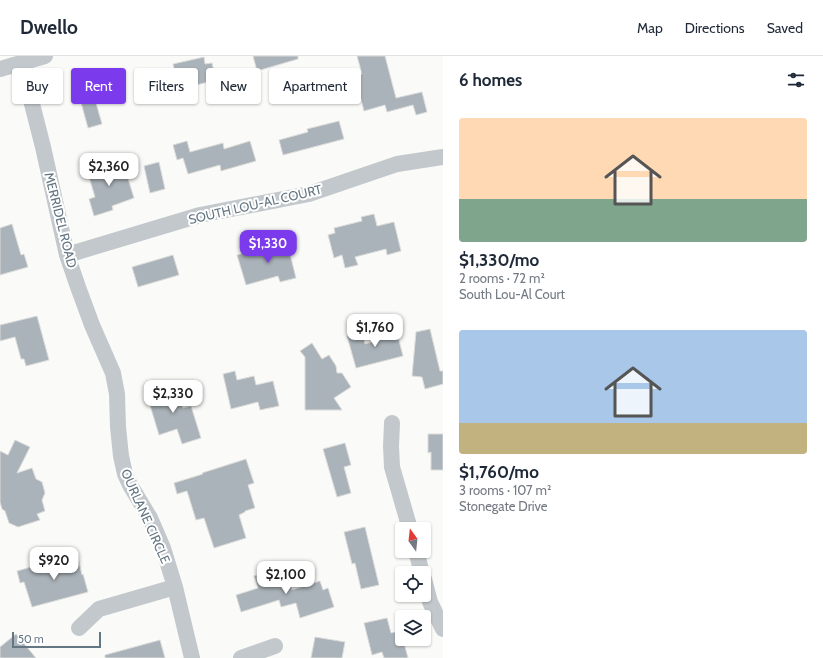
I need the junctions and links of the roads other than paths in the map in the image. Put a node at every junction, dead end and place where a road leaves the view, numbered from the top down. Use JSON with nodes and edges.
{"nodes":[{"id":1,"x":45,"y":56,"type":"edge"},
{"id":2,"x":20,"y":64,"type":"junction"},
{"id":3,"x":0,"y":69,"type":"edge"},
{"id":4,"x":443,"y":157,"type":"edge"},
{"id":5,"x":68,"y":255,"type":"junction"},
{"id":6,"x":113,"y":373,"type":"joint"},
{"id":7,"x":392,"y":423,"type":"dead end"},
{"id":8,"x":408,"y":522,"type":"edge"},
{"id":9,"x":175,"y":587,"type":"junction"},
{"id":10,"x":430,"y":602,"type":"edge"},
{"id":11,"x":79,"y":628,"type":"dead end"},
{"id":12,"x":443,"y":629,"type":"edge"},
{"id":13,"x":275,"y":646,"type":"dead end"},
{"id":14,"x":192,"y":658,"type":"edge"},
{"id":15,"x":241,"y":658,"type":"edge"}],
"edges":[{"from":1,"to":2,"type":"street"},
{"from":2,"to":3,"type":"street"},
{"from":2,"to":5,"type":"street","name":"MERRIDEL ROAD"},
{"from":4,"to":5,"type":"street","name":"SOUTH LOU-AL COURT"},
{"from":5,"to":6,"type":"street","name":"MERRIDEL ROAD"},
{"from":6,"to":9,"type":"street","name":"OURLANE CIRCLE"},
{"from":7,"to":8,"type":"street"},
{"from":9,"to":11,"type":"street"},
{"from":9,"to":14,"type":"street","name":"OURLANE CIRCLE"},
{"from":10,"to":12,"type":"street"},
{"from":13,"to":15,"type":"street"}]}
